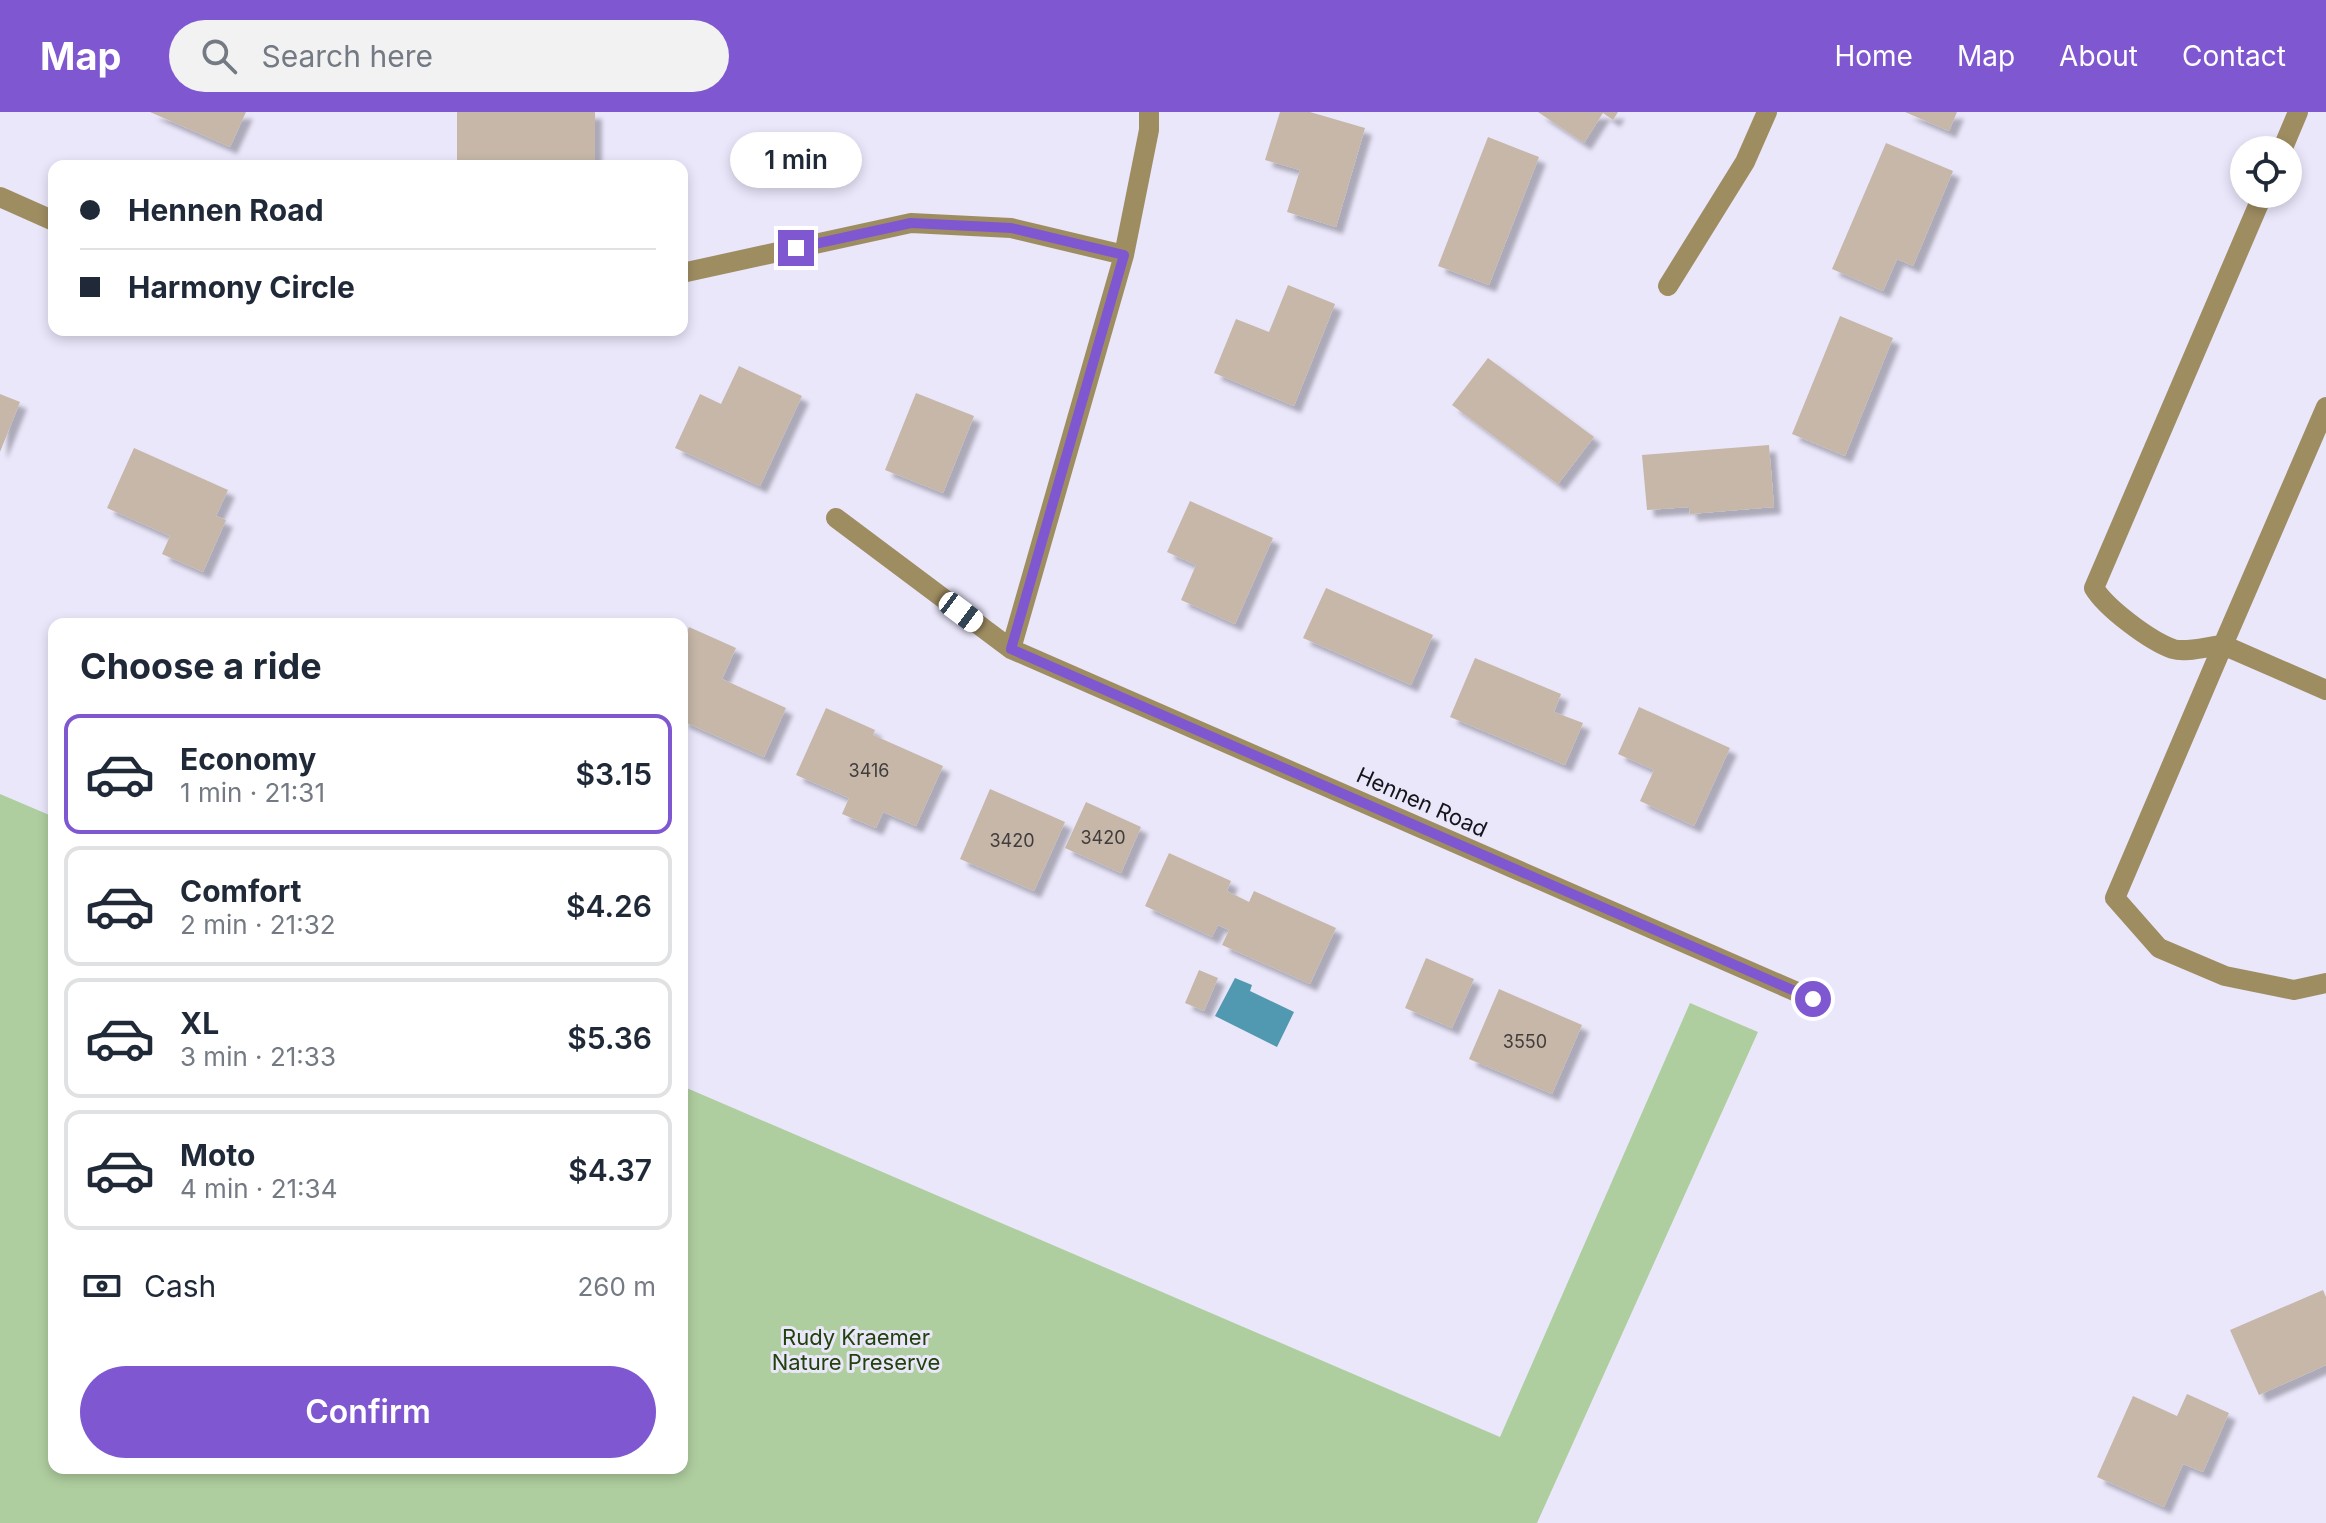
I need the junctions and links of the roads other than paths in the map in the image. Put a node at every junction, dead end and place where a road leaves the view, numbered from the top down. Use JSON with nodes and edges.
{"nodes":[{"id":1,"x":1149,"y":112,"type":"edge"},
{"id":2,"x":1767,"y":112,"type":"edge"},
{"id":3,"x":2298,"y":112,"type":"edge"},
{"id":4,"x":2288,"y":136,"type":"edge"},
{"id":5,"x":0,"y":197,"type":"edge"},
{"id":6,"x":2257,"y":208,"type":"edge"},
{"id":7,"x":48,"y":218,"type":"edge"},
{"id":8,"x":1124,"y":255,"type":"junction"},
{"id":9,"x":688,"y":272,"type":"edge"},
{"id":10,"x":1668,"y":286,"type":"dead end"},
{"id":11,"x":2326,"y":407,"type":"edge"},
{"id":12,"x":836,"y":518,"type":"dead end"},
{"id":13,"x":2223,"y":645,"type":"junction"},
{"id":14,"x":1011,"y":649,"type":"junction"},
{"id":15,"x":2326,"y":690,"type":"edge"},
{"id":16,"x":2326,"y":983,"type":"edge"},
{"id":17,"x":1813,"y":999,"type":"dead end"}],
"edges":[{"from":1,"to":8,"type":"street"},
{"from":2,"to":10,"type":"street"},
{"from":3,"to":4,"type":"street"},
{"from":5,"to":7,"type":"street"},
{"from":6,"to":13,"type":"street"},
{"from":8,"to":9,"type":"street"},
{"from":8,"to":14,"type":"street"},
{"from":11,"to":13,"type":"street"},
{"from":12,"to":14,"type":"street","name":"Hennen Road"},
{"from":13,"to":15,"type":"street"},
{"from":13,"to":16,"type":"street"},
{"from":14,"to":17,"type":"street","name":"Hennen Road"}]}
